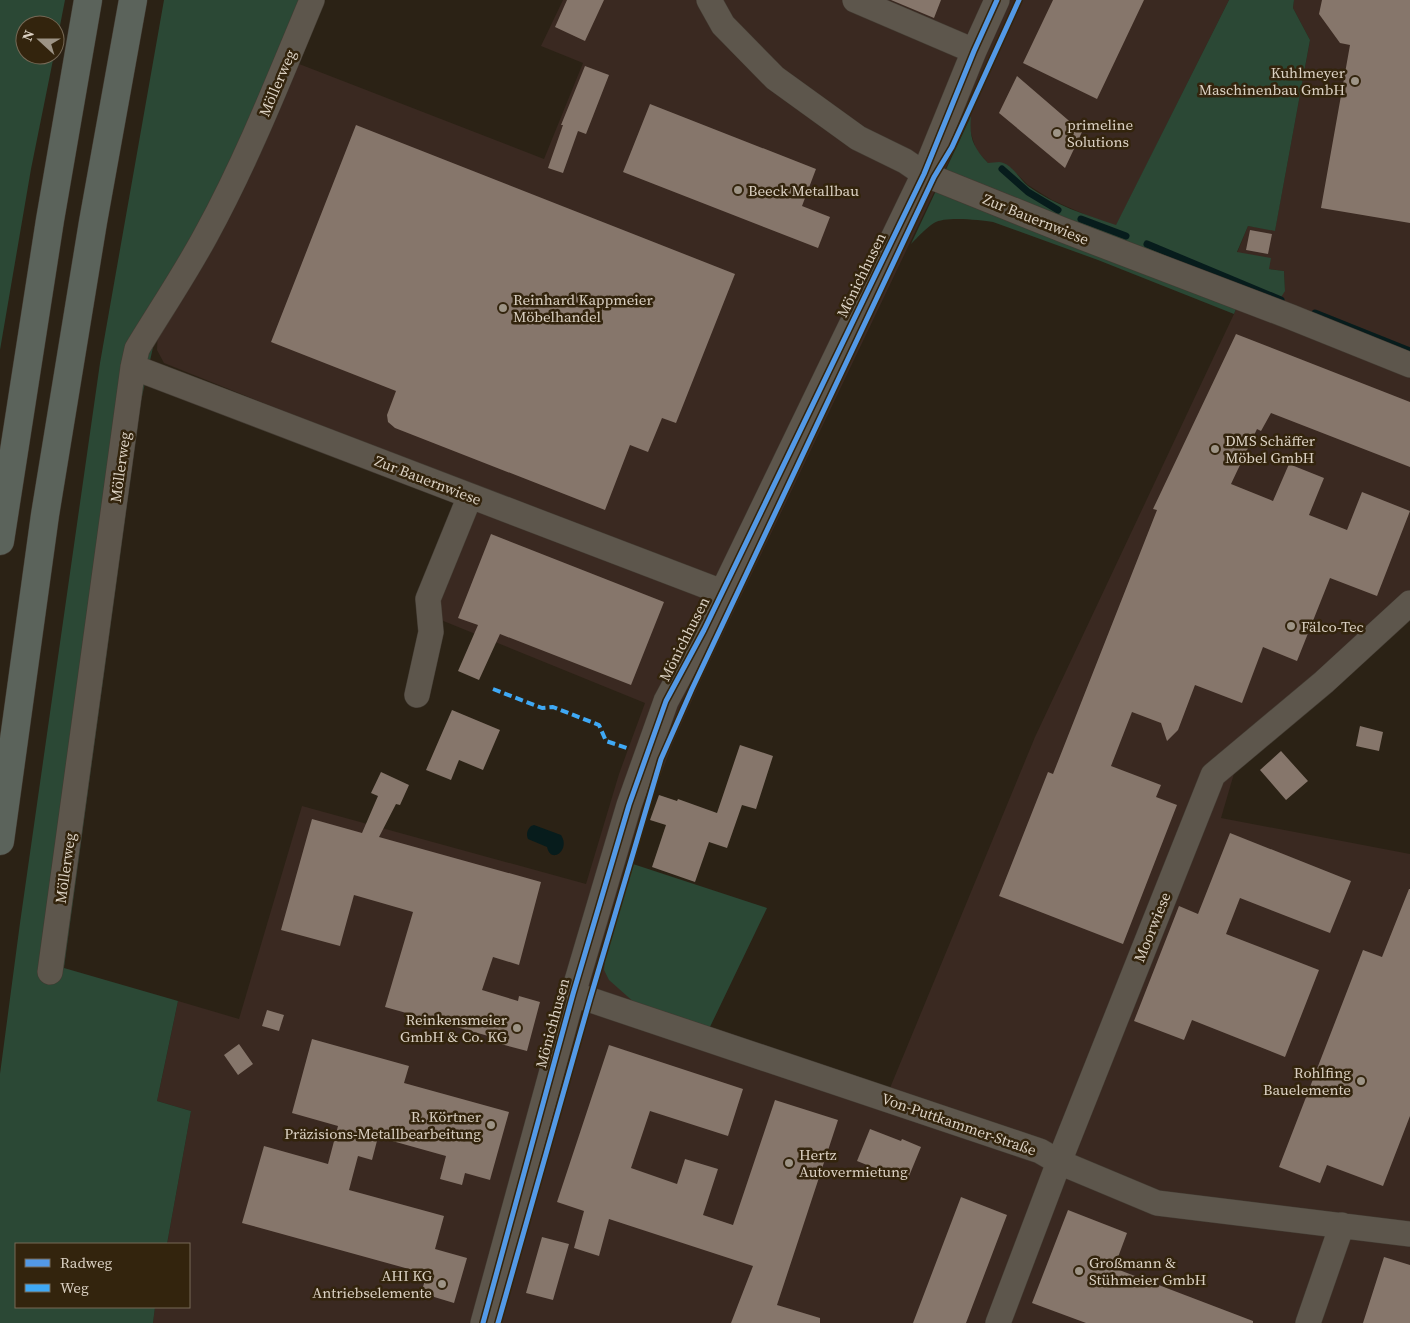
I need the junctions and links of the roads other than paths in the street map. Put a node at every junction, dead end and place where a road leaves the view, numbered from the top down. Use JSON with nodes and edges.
{"nodes":[{"id":1,"x":88,"y":0,"type":"edge"},
{"id":2,"x":133,"y":0,"type":"edge"},
{"id":3,"x":312,"y":0,"type":"edge"},
{"id":4,"x":709,"y":0,"type":"edge"},
{"id":5,"x":855,"y":0,"type":"edge"},
{"id":6,"x":998,"y":0,"type":"edge"},
{"id":7,"x":974,"y":51,"type":"junction"},
{"id":8,"x":924,"y":174,"type":"junction"},
{"id":9,"x":1410,"y":365,"type":"edge"},
{"id":10,"x":133,"y":367,"type":"junction"},
{"id":11,"x":470,"y":496,"type":"junction"},
{"id":12,"x":0,"y":541,"type":"edge"},
{"id":13,"x":722,"y":592,"type":"junction"},
{"id":14,"x":1410,"y":603,"type":"edge"},
{"id":15,"x":417,"y":695,"type":"dead end"},
{"id":16,"x":0,"y":841,"type":"edge"},
{"id":17,"x":50,"y":972,"type":"dead end"},
{"id":18,"x":573,"y":994,"type":"junction"},
{"id":19,"x":1059,"y":1162,"type":"junction"},
{"id":20,"x":1342,"y":1225,"type":"junction"},
{"id":21,"x":1410,"y":1234,"type":"edge"},
{"id":22,"x":483,"y":1323,"type":"edge"},
{"id":23,"x":998,"y":1323,"type":"edge"},
{"id":24,"x":1308,"y":1323,"type":"edge"}],
"edges":[{"from":1,"to":12,"type":"highway"},
{"from":2,"to":16,"type":"highway"},
{"from":3,"to":10,"type":"street","name":"Möllerweg"},
{"from":4,"to":8,"type":"street","name":"Zur Bauernwiese"},
{"from":5,"to":7,"type":"street"},
{"from":6,"to":7,"type":"street","name":"Mönichhusen"},
{"from":7,"to":8,"type":"street","name":"Mönichhusen"},
{"from":8,"to":9,"type":"street","name":"Zur Bauernwiese"},
{"from":8,"to":13,"type":"street","name":"Mönichhusen"},
{"from":10,"to":11,"type":"street","name":"Zur Bauernwiese"},
{"from":10,"to":17,"type":"street","name":"Möllerweg"},
{"from":11,"to":13,"type":"street","name":"Zur Bauernwiese"},
{"from":11,"to":15,"type":"street"},
{"from":13,"to":18,"type":"street","name":"Mönichhusen"},
{"from":14,"to":19,"type":"street","name":"Moorwiese"},
{"from":18,"to":19,"type":"street","name":"Von-Puttkammer-Straße"},
{"from":18,"to":22,"type":"street","name":"Mönichhusen"},
{"from":19,"to":20,"type":"street","name":"Von-Puttkammer-Straße"},
{"from":19,"to":23,"type":"street","name":"Moorwiese"},
{"from":20,"to":21,"type":"street","name":"Von-Puttkammer-Straße"},
{"from":20,"to":24,"type":"street"}]}
